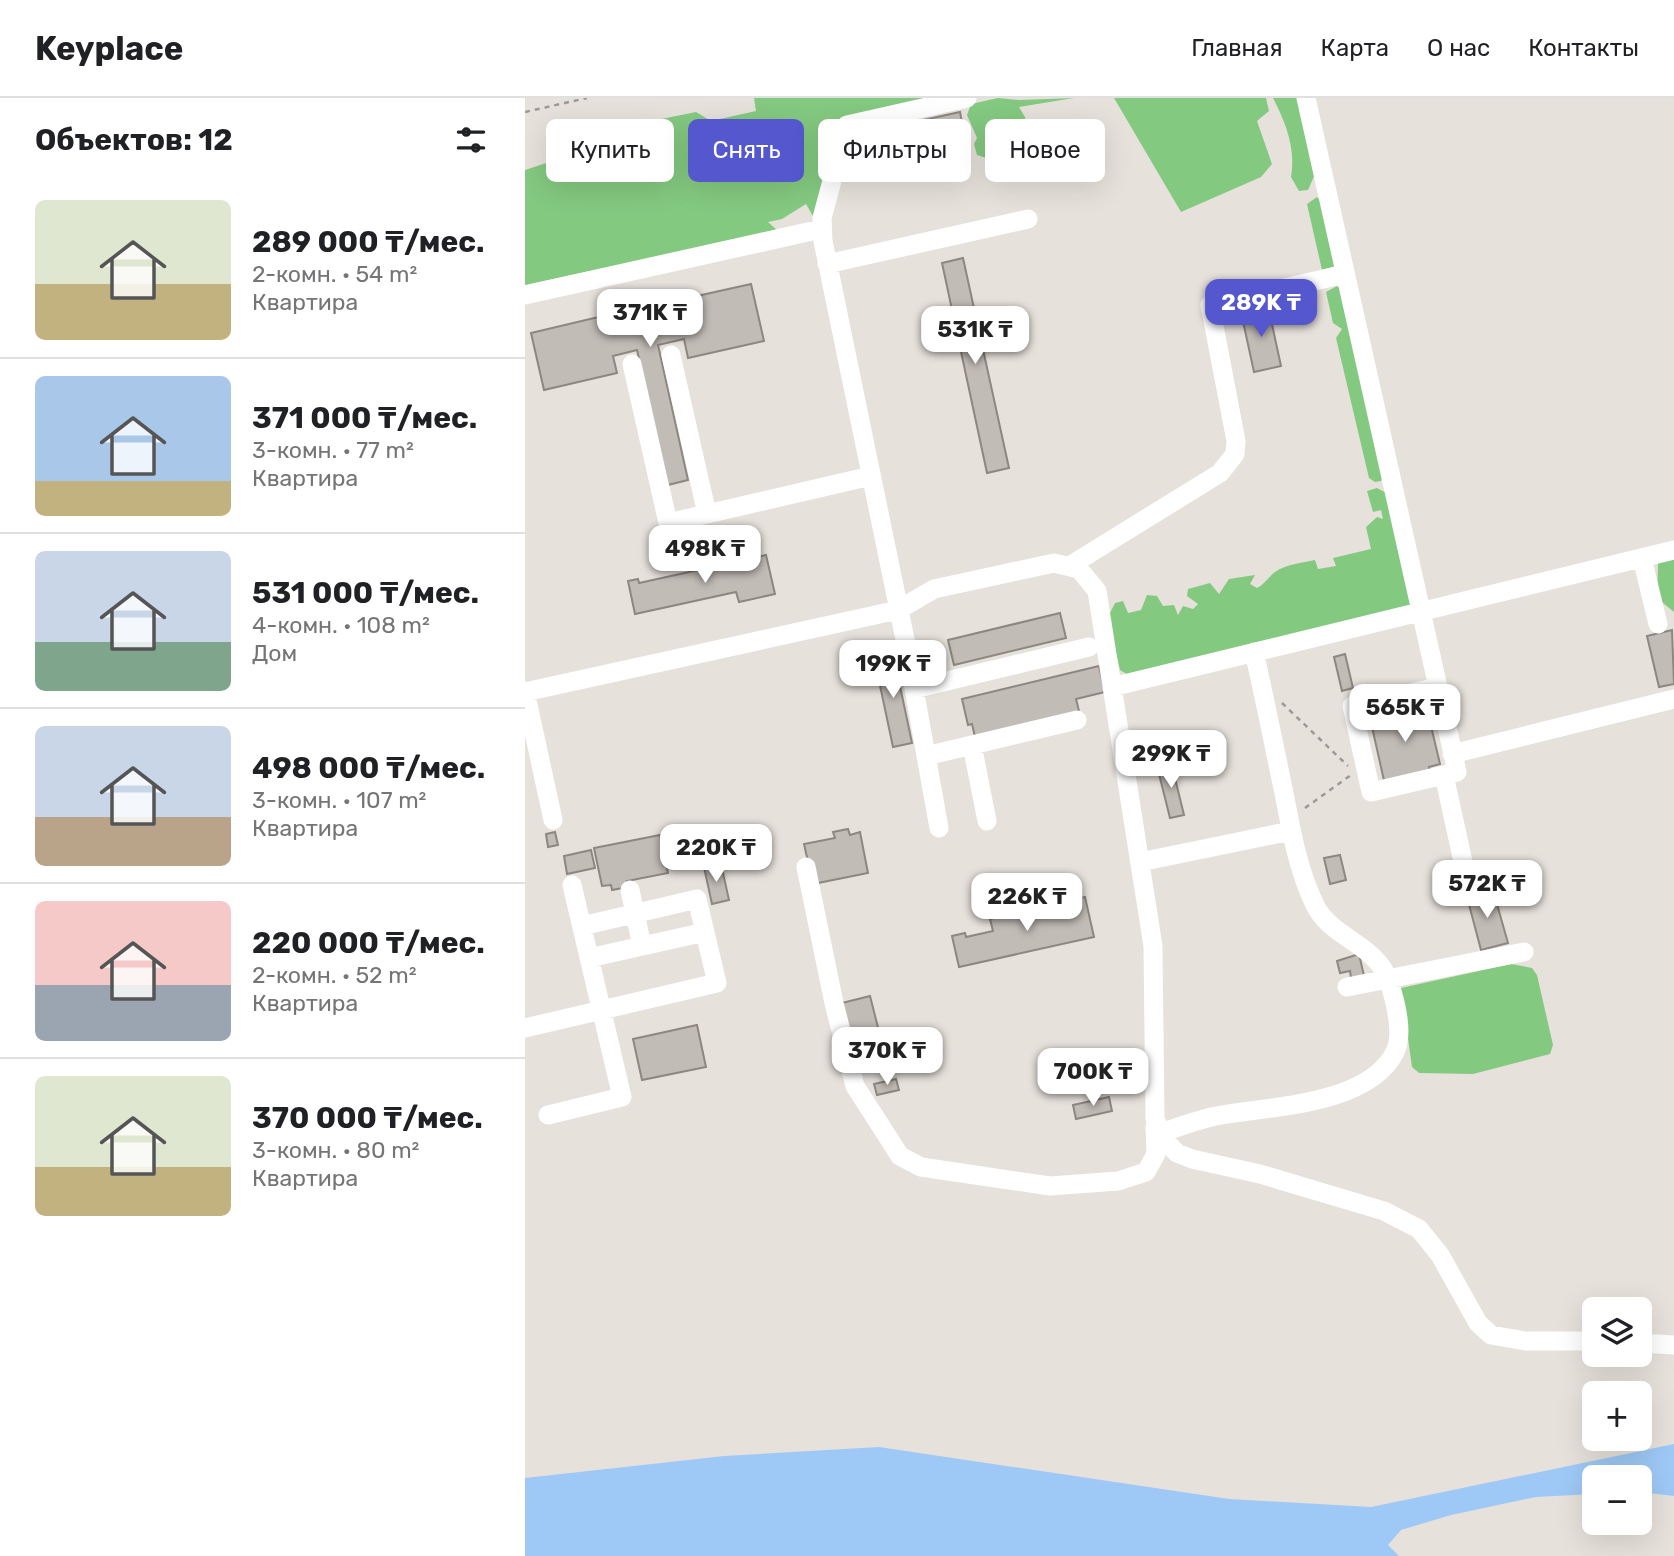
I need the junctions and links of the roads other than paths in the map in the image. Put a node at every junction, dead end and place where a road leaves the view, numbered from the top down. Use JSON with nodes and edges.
{"nodes":[{"id":1,"x":967,"y":98,"type":"edge"},
{"id":2,"x":1306,"y":98,"type":"edge"},
{"id":3,"x":1028,"y":219,"type":"dead end"},
{"id":4,"x":821,"y":229,"type":"junction"},
{"id":5,"x":827,"y":264,"type":"junction"},
{"id":6,"x":1345,"y":275,"type":"junction"},
{"id":7,"x":525,"y":295,"type":"edge"},
{"id":8,"x":671,"y":355,"type":"dead end"},
{"id":9,"x":632,"y":364,"type":"dead end"},
{"id":10,"x":871,"y":476,"type":"junction"},
{"id":11,"x":707,"y":514,"type":"junction"},
{"id":12,"x":1674,"y":550,"type":"edge"},
{"id":13,"x":1641,"y":558,"type":"junction"},
{"id":14,"x":1072,"y":565,"type":"junction"},
{"id":15,"x":898,"y":610,"type":"junction"},
{"id":16,"x":1421,"y":611,"type":"junction"},
{"id":17,"x":1658,"y":624,"type":"dead end"},
{"id":18,"x":1089,"y":647,"type":"dead end"},
{"id":19,"x":1254,"y":652,"type":"junction"},
{"id":20,"x":1112,"y":687,"type":"junction"},
{"id":21,"x":1438,"y":687,"type":"junction"},
{"id":22,"x":914,"y":689,"type":"junction"},
{"id":23,"x":525,"y":691,"type":"edge"},
{"id":24,"x":1674,"y":699,"type":"edge"},
{"id":25,"x":1076,"y":720,"type":"dead end"},
{"id":26,"x":972,"y":745,"type":"junction"},
{"id":27,"x":1452,"y":754,"type":"junction"},
{"id":28,"x":926,"y":757,"type":"junction"},
{"id":29,"x":1444,"y":775,"type":"junction"},
{"id":30,"x":553,"y":820,"type":"dead end"},
{"id":31,"x":987,"y":821,"type":"dead end"},
{"id":32,"x":1290,"y":825,"type":"junction"},
{"id":33,"x":939,"y":828,"type":"dead end"},
{"id":34,"x":1140,"y":862,"type":"junction"},
{"id":35,"x":806,"y":867,"type":"dead end"},
{"id":36,"x":572,"y":885,"type":"dead end"},
{"id":37,"x":1469,"y":889,"type":"dead end"},
{"id":38,"x":630,"y":890,"type":"dead end"},
{"id":39,"x":635,"y":913,"type":"junction"},
{"id":40,"x":582,"y":926,"type":"junction"},
{"id":41,"x":705,"y":932,"type":"junction"},
{"id":42,"x":642,"y":946,"type":"junction"},
{"id":43,"x":1524,"y":952,"type":"dead end"},
{"id":44,"x":589,"y":958,"type":"junction"},
{"id":45,"x":1388,"y":979,"type":"junction"},
{"id":46,"x":1347,"y":987,"type":"dead end"},
{"id":47,"x":601,"y":1010,"type":"junction"},
{"id":48,"x":525,"y":1028,"type":"edge"},
{"id":49,"x":548,"y":1115,"type":"dead end"},
{"id":50,"x":1158,"y":1126,"type":"junction"},
{"id":51,"x":1582,"y":1341,"type":"edge"},
{"id":52,"x":1652,"y":1344,"type":"edge"},
{"id":53,"x":1674,"y":1345,"type":"edge"}],
"edges":[{"from":1,"to":4,"type":"lane"},
{"from":2,"to":6,"type":"lane"},
{"from":3,"to":5,"type":"lane"},
{"from":4,"to":5,"type":"lane"},
{"from":4,"to":7,"type":"lane"},
{"from":5,"to":10,"type":"lane"},
{"from":6,"to":14,"type":"lane"},
{"from":6,"to":16,"type":"lane"},
{"from":8,"to":11,"type":"lane"},
{"from":9,"to":11,"type":"lane"},
{"from":10,"to":11,"type":"lane"},
{"from":10,"to":15,"type":"lane"},
{"from":12,"to":13,"type":"lane"},
{"from":13,"to":16,"type":"lane"},
{"from":13,"to":17,"type":"lane"},
{"from":14,"to":15,"type":"lane"},
{"from":14,"to":20,"type":"lane"},
{"from":15,"to":22,"type":"lane"},
{"from":15,"to":23,"type":"lane"},
{"from":16,"to":19,"type":"lane"},
{"from":16,"to":21,"type":"lane"},
{"from":18,"to":22,"type":"lane"},
{"from":19,"to":20,"type":"lane"},
{"from":19,"to":32,"type":"lane"},
{"from":20,"to":34,"type":"lane"},
{"from":21,"to":27,"type":"lane"},
{"from":21,"to":29,"type":"lane"},
{"from":22,"to":28,"type":"lane"},
{"from":23,"to":30,"type":"lane"},
{"from":24,"to":27,"type":"lane"},
{"from":25,"to":26,"type":"lane"},
{"from":26,"to":28,"type":"lane"},
{"from":26,"to":31,"type":"lane"},
{"from":27,"to":29,"type":"lane"},
{"from":28,"to":33,"type":"lane"},
{"from":29,"to":37,"type":"lane"},
{"from":32,"to":34,"type":"lane"},
{"from":32,"to":45,"type":"lane"},
{"from":34,"to":50,"type":"lane"},
{"from":35,"to":50,"type":"lane"},
{"from":36,"to":40,"type":"lane"},
{"from":38,"to":39,"type":"lane"},
{"from":39,"to":40,"type":"lane"},
{"from":39,"to":41,"type":"lane"},
{"from":39,"to":42,"type":"lane"},
{"from":40,"to":44,"type":"lane"},
{"from":41,"to":42,"type":"lane"},
{"from":41,"to":47,"type":"lane"},
{"from":42,"to":44,"type":"lane"},
{"from":43,"to":45,"type":"lane"},
{"from":44,"to":47,"type":"lane"},
{"from":45,"to":46,"type":"lane"},
{"from":45,"to":50,"type":"lane"},
{"from":47,"to":48,"type":"lane"},
{"from":47,"to":49,"type":"lane"},
{"from":50,"to":51,"type":"lane"},
{"from":52,"to":53,"type":"lane"}]}
